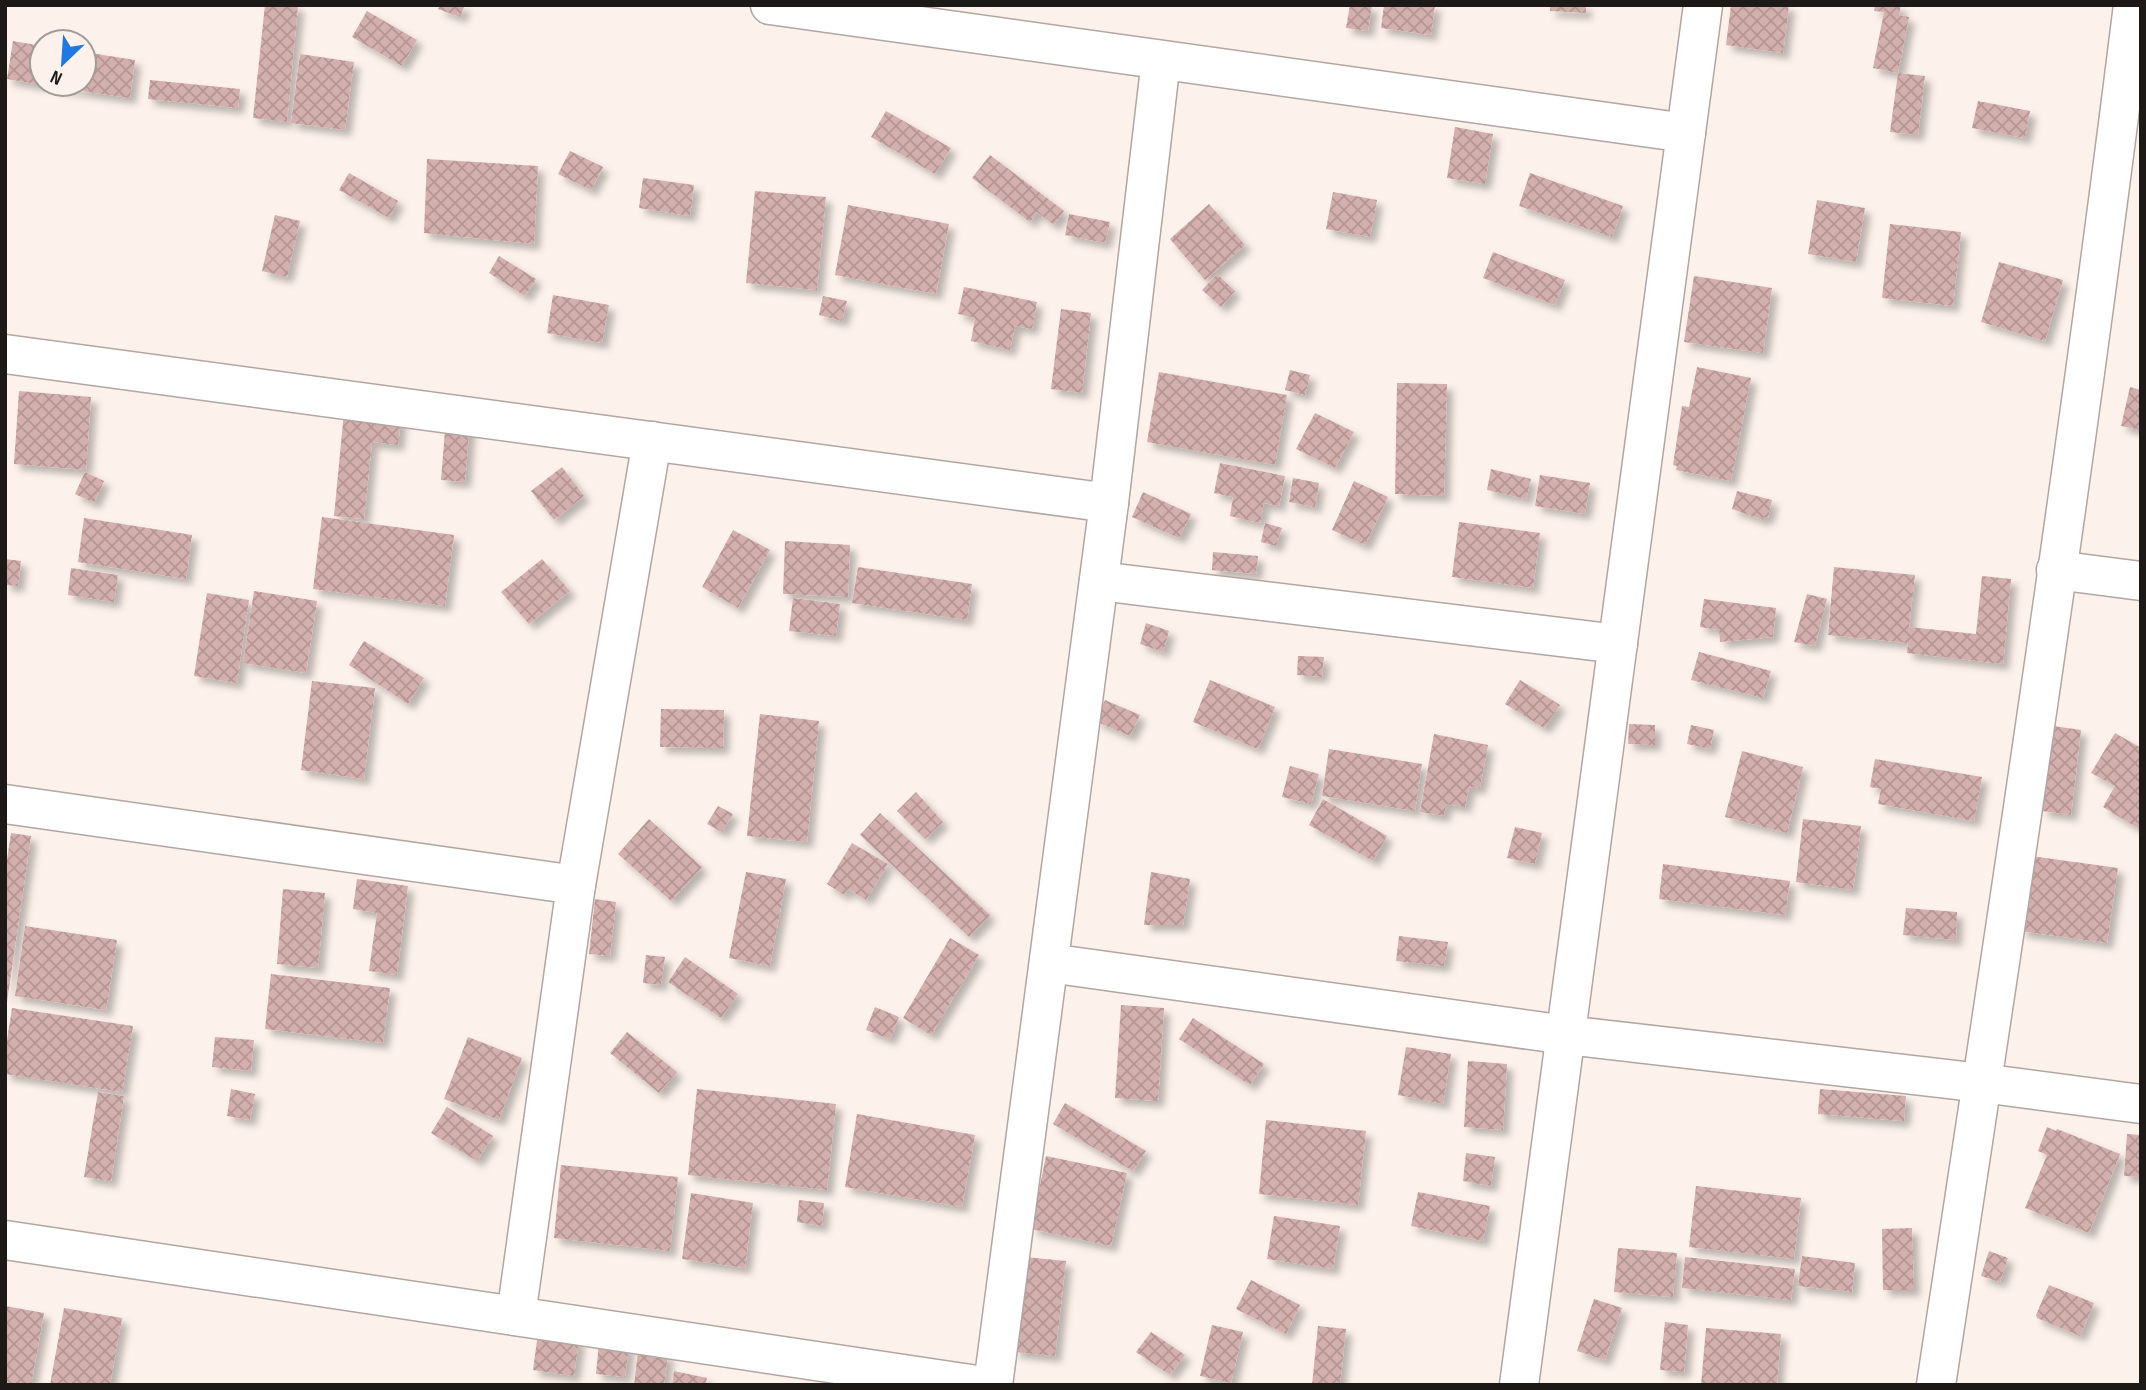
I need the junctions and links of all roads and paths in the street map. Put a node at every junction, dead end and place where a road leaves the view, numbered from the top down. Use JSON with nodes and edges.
{"nodes":[{"id":1,"x":769,"y":5,"type":"edge"},
{"id":2,"x":1703,"y":5,"type":"edge"},
{"id":3,"x":2133,"y":5,"type":"edge"},
{"id":4,"x":1161,"y":60,"type":"junction"},
{"id":5,"x":1686,"y":133,"type":"junction"},
{"id":6,"x":2126,"y":186,"type":"edge"},
{"id":7,"x":5,"y":354,"type":"edge"},
{"id":8,"x":652,"y":442,"type":"junction"},
{"id":9,"x":1109,"y":503,"type":"junction"},
{"id":10,"x":2056,"y":570,"type":"junction"},
{"id":11,"x":1098,"y":581,"type":"junction"},
{"id":12,"x":2141,"y":581,"type":"edge"},
{"id":13,"x":1618,"y":644,"type":"junction"},
{"id":14,"x":5,"y":804,"type":"edge"},
{"id":15,"x":576,"y":885,"type":"junction"},
{"id":16,"x":1049,"y":963,"type":"junction"},
{"id":17,"x":1566,"y":1035,"type":"junction"},
{"id":18,"x":1982,"y":1083,"type":"junction"},
{"id":19,"x":2141,"y":1104,"type":"edge"},
{"id":20,"x":5,"y":1240,"type":"edge"},
{"id":21,"x":516,"y":1316,"type":"junction"},
{"id":22,"x":977,"y":1385,"type":"edge"},
{"id":23,"x":993,"y":1385,"type":"edge"},
{"id":24,"x":1519,"y":1385,"type":"edge"},
{"id":25,"x":1936,"y":1385,"type":"edge"}],
"edges":[{"from":1,"to":4,"type":"street"},
{"from":2,"to":5,"type":"street"},
{"from":3,"to":6,"type":"street"},
{"from":4,"to":5,"type":"street"},
{"from":4,"to":9,"type":"street"},
{"from":5,"to":13,"type":"street"},
{"from":6,"to":10,"type":"street"},
{"from":7,"to":8,"type":"street"},
{"from":8,"to":9,"type":"street"},
{"from":8,"to":15,"type":"street"},
{"from":9,"to":11,"type":"street"},
{"from":10,"to":12,"type":"street"},
{"from":10,"to":18,"type":"street"},
{"from":11,"to":13,"type":"street"},
{"from":11,"to":16,"type":"street"},
{"from":13,"to":17,"type":"street"},
{"from":14,"to":15,"type":"street"},
{"from":15,"to":21,"type":"street"},
{"from":16,"to":17,"type":"street"},
{"from":16,"to":23,"type":"street"},
{"from":17,"to":18,"type":"street"},
{"from":17,"to":24,"type":"street"},
{"from":18,"to":19,"type":"street"},
{"from":18,"to":25,"type":"street"},
{"from":20,"to":21,"type":"street"},
{"from":21,"to":22,"type":"street"}]}
